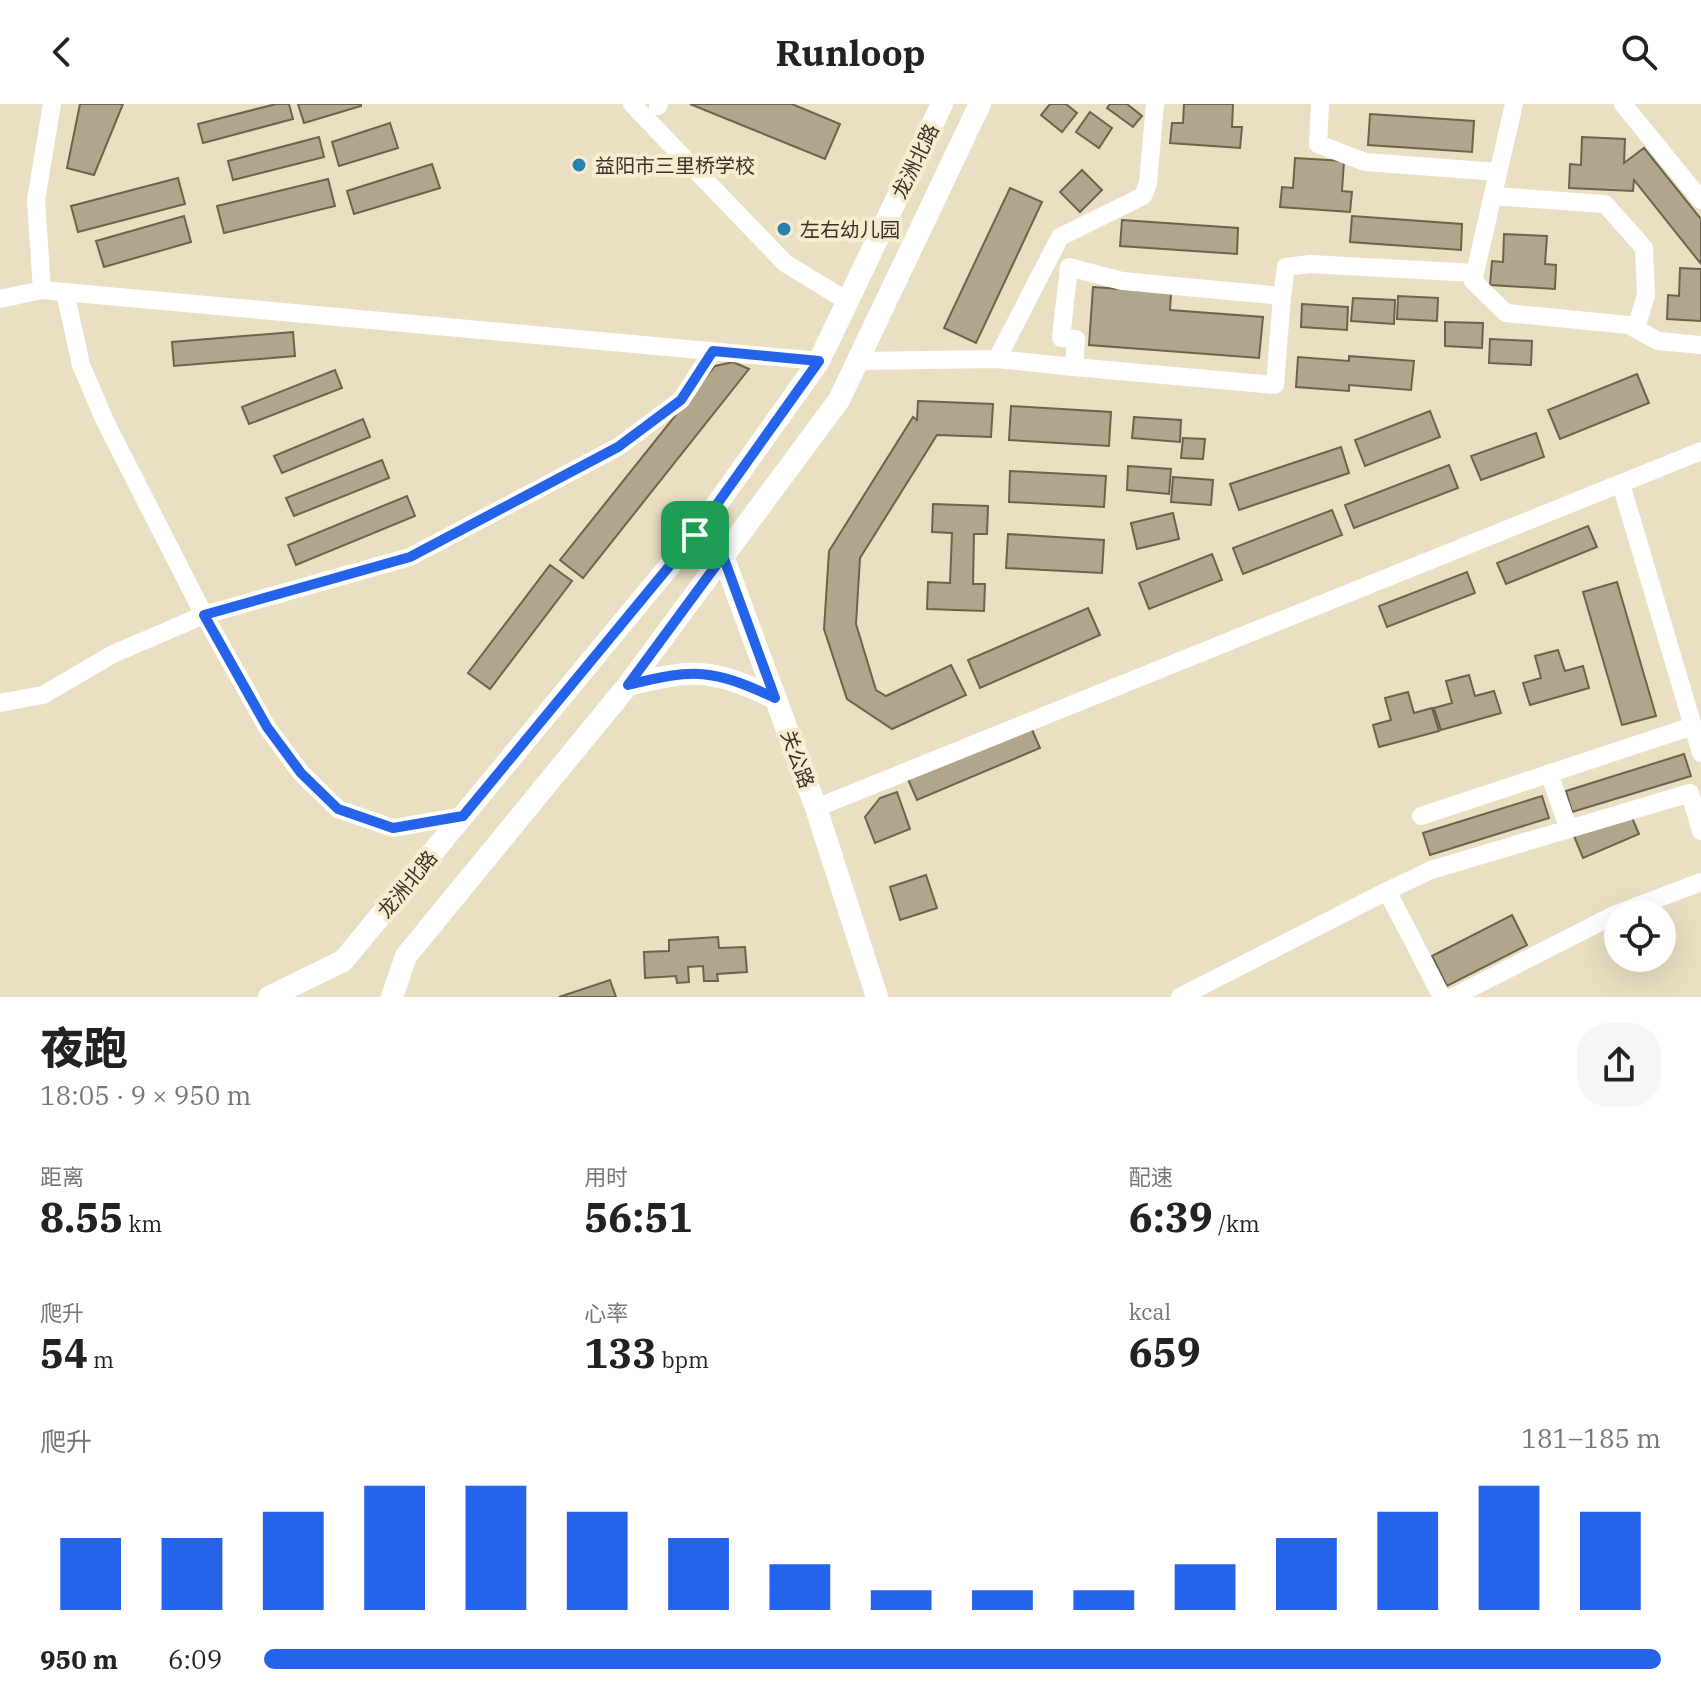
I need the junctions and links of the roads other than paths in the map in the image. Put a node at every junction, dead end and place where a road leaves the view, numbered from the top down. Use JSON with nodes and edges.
{"nodes":[{"id":1,"x":52,"y":104,"type":"edge"},
{"id":2,"x":632,"y":104,"type":"edge"},
{"id":3,"x":942,"y":104,"type":"edge"},
{"id":4,"x":980,"y":104,"type":"edge"},
{"id":5,"x":1155,"y":104,"type":"edge"},
{"id":6,"x":1320,"y":104,"type":"edge"},
{"id":7,"x":1514,"y":104,"type":"edge"},
{"id":8,"x":1623,"y":104,"type":"edge"},
{"id":9,"x":1498,"y":172,"type":"junction"},
{"id":10,"x":1493,"y":196,"type":"junction"},
{"id":11,"x":1701,"y":200,"type":"edge"},
{"id":12,"x":1475,"y":273,"type":"junction"},
{"id":13,"x":42,"y":290,"type":"junction"},
{"id":14,"x":65,"y":292,"type":"junction"},
{"id":15,"x":1282,"y":296,"type":"junction"},
{"id":16,"x":0,"y":299,"type":"edge"},
{"id":17,"x":847,"y":301,"type":"junction"},
{"id":18,"x":1636,"y":328,"type":"junction"},
{"id":19,"x":1701,"y":345,"type":"edge"},
{"id":20,"x":713,"y":351,"type":"junction"},
{"id":21,"x":997,"y":359,"type":"junction"},
{"id":22,"x":819,"y":361,"type":"junction"},
{"id":23,"x":857,"y":361,"type":"junction"},
{"id":24,"x":1074,"y":367,"type":"junction"},
{"id":25,"x":1701,"y":451,"type":"edge"},
{"id":26,"x":1621,"y":484,"type":"junction"},
{"id":27,"x":695,"y":535,"type":"junction"},
{"id":28,"x":723,"y":556,"type":"junction"},
{"id":29,"x":204,"y":615,"type":"junction"},
{"id":30,"x":628,"y":685,"type":"junction"},
{"id":31,"x":775,"y":698,"type":"junction"},
{"id":32,"x":0,"y":703,"type":"edge"},
{"id":33,"x":1693,"y":726,"type":"junction"},
{"id":34,"x":1701,"y":753,"type":"edge"},
{"id":35,"x":1549,"y":773,"type":"junction"},
{"id":36,"x":816,"y":808,"type":"junction"},
{"id":37,"x":463,"y":816,"type":"junction"},
{"id":38,"x":1421,"y":816,"type":"dead end"},
{"id":39,"x":1568,"y":827,"type":"junction"},
{"id":40,"x":1701,"y":831,"type":"edge"},
{"id":41,"x":1701,"y":882,"type":"edge"},
{"id":42,"x":1387,"y":891,"type":"junction"},
{"id":43,"x":406,"y":956,"type":"junction"},
{"id":44,"x":269,"y":997,"type":"edge"},
{"id":45,"x":392,"y":997,"type":"edge"},
{"id":46,"x":403,"y":997,"type":"edge"},
{"id":47,"x":877,"y":997,"type":"edge"},
{"id":48,"x":1180,"y":997,"type":"edge"},
{"id":49,"x":1442,"y":997,"type":"edge"},
{"id":50,"x":1453,"y":997,"type":"edge"}],
"edges":[{"from":1,"to":13,"type":"street"},
{"from":2,"to":17,"type":"street"},
{"from":3,"to":17,"type":"main road","name":"龙洲北路"},
{"from":4,"to":23,"type":"main road","name":"龙洲北路"},
{"from":5,"to":21,"type":"street"},
{"from":6,"to":9,"type":"street"},
{"from":7,"to":9,"type":"street"},
{"from":8,"to":11,"type":"street"},
{"from":9,"to":10,"type":"street"},
{"from":10,"to":12,"type":"street"},
{"from":10,"to":18,"type":"street"},
{"from":12,"to":15,"type":"street"},
{"from":12,"to":18,"type":"street"},
{"from":13,"to":14,"type":"street"},
{"from":13,"to":16,"type":"street"},
{"from":14,"to":20,"type":"street"},
{"from":14,"to":29,"type":"street"},
{"from":15,"to":24,"type":"street"},
{"from":15,"to":24,"type":"street"},
{"from":17,"to":22,"type":"main road","name":"龙洲北路"},
{"from":18,"to":19,"type":"street"},
{"from":20,"to":22,"type":"street"},
{"from":20,"to":29,"type":"street"},
{"from":21,"to":23,"type":"street"},
{"from":21,"to":24,"type":"street"},
{"from":22,"to":27,"type":"main road","name":"龙洲北路"},
{"from":23,"to":28,"type":"main road","name":"龙洲北路"},
{"from":25,"to":26,"type":"street"},
{"from":26,"to":33,"type":"street"},
{"from":26,"to":36,"type":"street"},
{"from":27,"to":28,"type":"main road"},
{"from":27,"to":37,"type":"main road","name":"龙洲北路"},
{"from":28,"to":30,"type":"main road","name":"龙洲北路"},
{"from":28,"to":31,"type":"main road","name":"关公路"},
{"from":29,"to":32,"type":"street"},
{"from":29,"to":37,"type":"street"},
{"from":30,"to":31,"type":"main road"},
{"from":30,"to":43,"type":"main road","name":"龙洲北路"},
{"from":31,"to":36,"type":"main road","name":"关公路"},
{"from":33,"to":34,"type":"street"},
{"from":33,"to":35,"type":"street"},
{"from":35,"to":38,"type":"street"},
{"from":35,"to":39,"type":"street"},
{"from":36,"to":47,"type":"main road","name":"关公路"},
{"from":37,"to":44,"type":"main road","name":"龙洲北路"},
{"from":39,"to":40,"type":"street"},
{"from":39,"to":42,"type":"street"},
{"from":41,"to":50,"type":"street"},
{"from":42,"to":48,"type":"street"},
{"from":42,"to":49,"type":"street"},
{"from":43,"to":45,"type":"main road","name":"龙洲北路"},
{"from":43,"to":46,"type":"street"}]}
